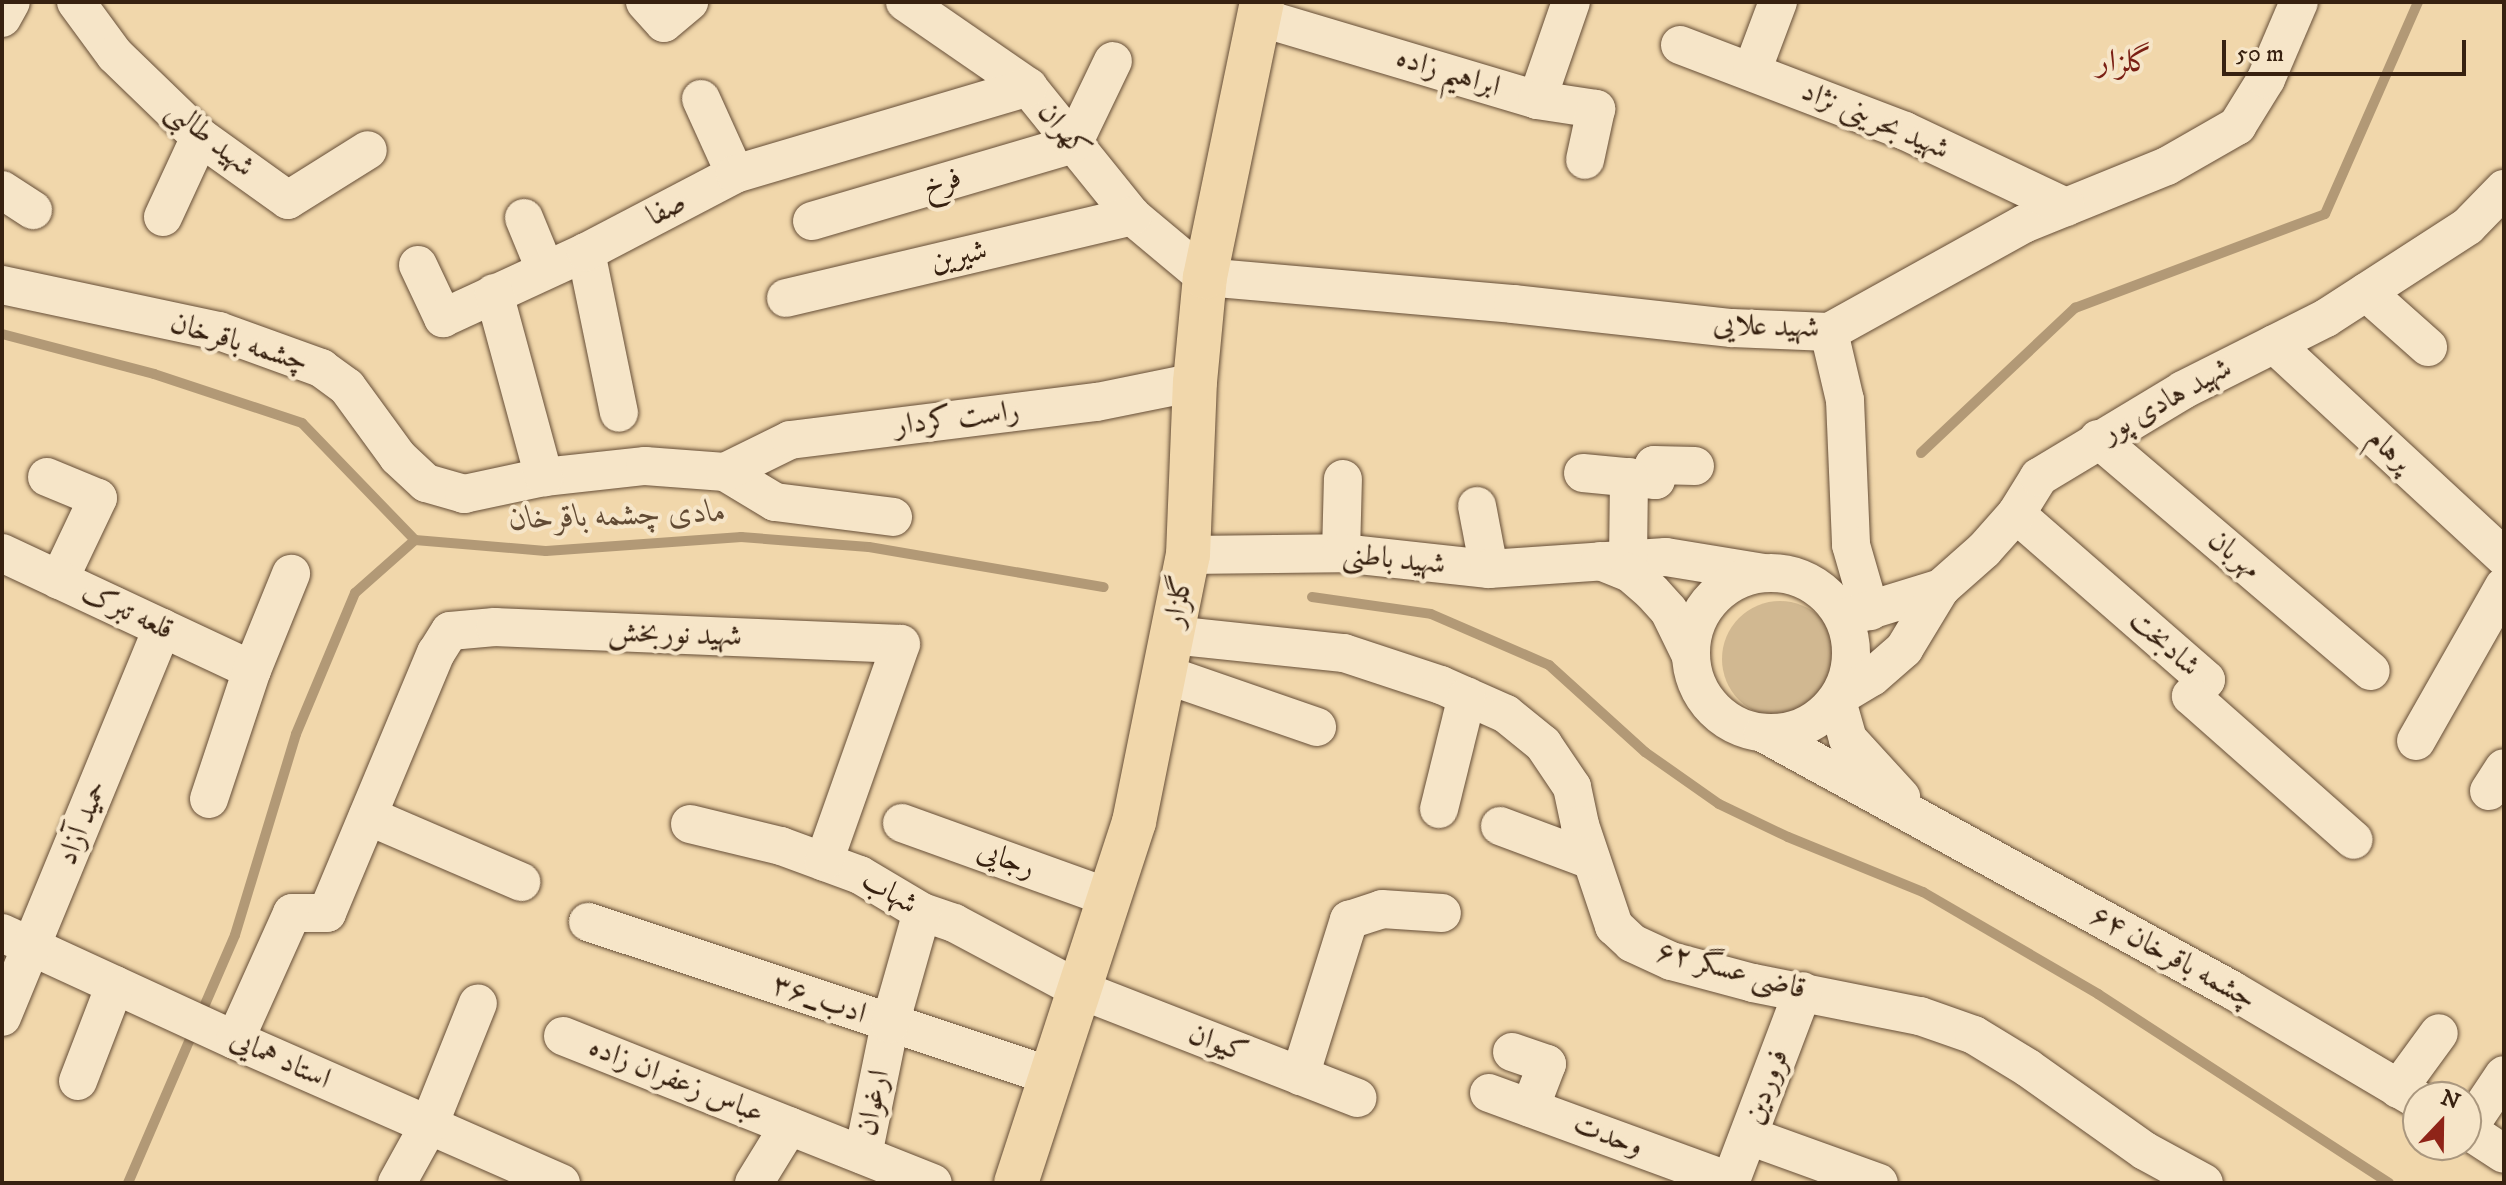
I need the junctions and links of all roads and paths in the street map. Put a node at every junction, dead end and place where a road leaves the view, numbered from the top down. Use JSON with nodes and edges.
{"nodes":[{"id":1,"x":11,"y":2,"type":"edge"},
{"id":2,"x":76,"y":2,"type":"edge"},
{"id":3,"x":645,"y":2,"type":"edge"},
{"id":4,"x":689,"y":2,"type":"edge"},
{"id":5,"x":1571,"y":2,"type":"edge"},
{"id":6,"x":1778,"y":2,"type":"edge"},
{"id":7,"x":2299,"y":2,"type":"edge"},
{"id":8,"x":927,"y":8,"type":"edge"},
{"id":9,"x":1261,"y":10,"type":"edge"},
{"id":10,"x":2,"y":18,"type":"edge"},
{"id":11,"x":1680,"y":45,"type":"dead end"},
{"id":12,"x":1113,"y":61,"type":"dead end"},
{"id":13,"x":1752,"y":71,"type":"junction"},
{"id":14,"x":1028,"y":87,"type":"junction"},
{"id":15,"x":701,"y":99,"type":"dead end"},
{"id":16,"x":1537,"y":100,"type":"junction"},
{"id":17,"x":200,"y":137,"type":"junction"},
{"id":18,"x":1073,"y":144,"type":"junction"},
{"id":19,"x":368,"y":150,"type":"dead end"},
{"id":20,"x":1585,"y":160,"type":"dead end"},
{"id":21,"x":735,"y":174,"type":"junction"},
{"id":22,"x":2504,"y":189,"type":"edge"},
{"id":23,"x":2066,"y":207,"type":"junction"},
{"id":24,"x":1132,"y":216,"type":"junction"},
{"id":25,"x":163,"y":217,"type":"dead end"},
{"id":26,"x":524,"y":218,"type":"dead end"},
{"id":27,"x":812,"y":221,"type":"dead end"},
{"id":28,"x":586,"y":252,"type":"junction"},
{"id":29,"x":418,"y":265,"type":"dead end"},
{"id":30,"x":545,"y":269,"type":"junction"},
{"id":31,"x":1205,"y":277,"type":"junction"},
{"id":32,"x":2,"y":285,"type":"edge"},
{"id":33,"x":2366,"y":292,"type":"junction"},
{"id":34,"x":494,"y":293,"type":"junction"},
{"id":35,"x":786,"y":298,"type":"dead end"},
{"id":36,"x":1829,"y":332,"type":"junction"},
{"id":37,"x":2274,"y":344,"type":"junction"},
{"id":38,"x":2428,"y":347,"type":"dead end"},
{"id":39,"x":1195,"y":382,"type":"junction"},
{"id":40,"x":619,"y":413,"type":"dead end"},
{"id":41,"x":2098,"y":439,"type":"junction"},
{"id":42,"x":1695,"y":466,"type":"dead end"},
{"id":43,"x":725,"y":472,"type":"junction"},
{"id":44,"x":1583,"y":473,"type":"dead end"},
{"id":45,"x":47,"y":477,"type":"dead end"},
{"id":46,"x":544,"y":477,"type":"junction"},
{"id":47,"x":1629,"y":477,"type":"junction"},
{"id":48,"x":1343,"y":479,"type":"dead end"},
{"id":49,"x":1477,"y":506,"type":"dead end"},
{"id":50,"x":2016,"y":514,"type":"junction"},
{"id":51,"x":893,"y":517,"type":"dead end"},
{"id":52,"x":2,"y":553,"type":"edge"},
{"id":53,"x":1341,"y":553,"type":"junction"},
{"id":54,"x":1188,"y":555,"type":"junction"},
{"id":55,"x":2504,"y":557,"type":"edge"},
{"id":56,"x":1614,"y":560,"type":"junction"},
{"id":57,"x":1489,"y":569,"type":"junction"},
{"id":58,"x":1764,"y":573,"type":"junction"},
{"id":59,"x":291,"y":574,"type":"dead end"},
{"id":60,"x":59,"y":580,"type":"junction"},
{"id":61,"x":2504,"y":586,"type":"edge"},
{"id":62,"x":1941,"y":588,"type":"junction"},
{"id":63,"x":1857,"y":614,"type":"junction"},
{"id":64,"x":162,"y":628,"type":"junction"},
{"id":65,"x":1168,"y":655,"type":"junction"},
{"id":66,"x":1691,"y":656,"type":"junction"},
{"id":67,"x":252,"y":670,"type":"junction"},
{"id":68,"x":2371,"y":671,"type":"dead end"},
{"id":69,"x":1467,"y":696,"type":"junction"},
{"id":70,"x":1838,"y":698,"type":"junction"},
{"id":71,"x":1317,"y":727,"type":"dead end"},
{"id":72,"x":1763,"y":733,"type":"junction"},
{"id":73,"x":2416,"y":741,"type":"dead end"},
{"id":74,"x":209,"y":799,"type":"dead end"},
{"id":75,"x":1439,"y":809,"type":"dead end"},
{"id":76,"x":368,"y":816,"type":"junction"},
{"id":77,"x":1926,"y":820,"type":"junction"},
{"id":78,"x":902,"y":823,"type":"dead end"},
{"id":79,"x":690,"y":824,"type":"dead end"},
{"id":80,"x":1500,"y":826,"type":"dead end"},
{"id":81,"x":2354,"y":840,"type":"dead end"},
{"id":82,"x":1591,"y":860,"type":"junction"},
{"id":83,"x":824,"y":862,"type":"junction"},
{"id":84,"x":521,"y":882,"type":"dead end"},
{"id":85,"x":1110,"y":898,"type":"junction"},
{"id":86,"x":922,"y":912,"type":"junction"},
{"id":87,"x":1442,"y":913,"type":"dead end"},
{"id":88,"x":588,"y":922,"type":"dead end"},
{"id":89,"x":18,"y":940,"type":"edge"},
{"id":90,"x":1078,"y":989,"type":"junction"},
{"id":91,"x":126,"y":990,"type":"junction"},
{"id":92,"x":1803,"y":991,"type":"junction"},
{"id":93,"x":478,"y":1003,"type":"dead end"},
{"id":94,"x":2,"y":1017,"type":"edge"},
{"id":95,"x":890,"y":1024,"type":"junction"},
{"id":96,"x":2439,"y":1033,"type":"dead end"},
{"id":97,"x":563,"y":1036,"type":"dead end"},
{"id":98,"x":235,"y":1040,"type":"junction"},
{"id":99,"x":1512,"y":1052,"type":"dead end"},
{"id":100,"x":2504,"y":1075,"type":"edge"},
{"id":101,"x":1050,"y":1076,"type":"junction"},
{"id":102,"x":1300,"y":1076,"type":"junction"},
{"id":103,"x":78,"y":1081,"type":"dead end"},
{"id":104,"x":2415,"y":1081,"type":"edge"},
{"id":105,"x":2402,"y":1090,"type":"edge"},
{"id":106,"x":1489,"y":1093,"type":"dead end"},
{"id":107,"x":1358,"y":1098,"type":"dead end"},
{"id":108,"x":1530,"y":1108,"type":"junction"},
{"id":109,"x":2482,"y":1108,"type":"edge"},
{"id":110,"x":429,"y":1125,"type":"junction"},
{"id":111,"x":789,"y":1126,"type":"junction"},
{"id":112,"x":1749,"y":1136,"type":"junction"},
{"id":113,"x":2482,"y":1140,"type":"edge"},
{"id":114,"x":2504,"y":1154,"type":"edge"},
{"id":115,"x":863,"y":1155,"type":"junction"},
{"id":116,"x":1730,"y":1182,"type":"edge"},
{"id":117,"x":397,"y":1183,"type":"edge"},
{"id":118,"x":561,"y":1183,"type":"edge"},
{"id":119,"x":754,"y":1183,"type":"edge"},
{"id":120,"x":933,"y":1183,"type":"edge"},
{"id":121,"x":1016,"y":1183,"type":"edge"},
{"id":122,"x":1879,"y":1183,"type":"edge"},
{"id":123,"x":2204,"y":1183,"type":"edge"}],
"edges":[{"from":1,"to":10,"type":"street"},
{"from":2,"to":17,"type":"street","name":"شهید طالبی"},
{"from":3,"to":4,"type":"street"},
{"from":5,"to":16,"type":"street","name":"ابراهیم زاده"},
{"from":6,"to":13,"type":"street"},
{"from":7,"to":23,"type":"street","name":"شهید علایی"},
{"from":8,"to":14,"type":"street","name":"کهران"},
{"from":9,"to":16,"type":"street","name":"ابراهیم زاده"},
{"from":9,"to":31,"type":"main road","name":"گلزار"},
{"from":11,"to":13,"type":"street","name":"شهید بحرینی نژاد"},
{"from":12,"to":18,"type":"street"},
{"from":13,"to":23,"type":"street","name":"شهید بحرینی نژاد"},
{"from":14,"to":18,"type":"street","name":"کهران"},
{"from":14,"to":21,"type":"street","name":"صفا"},
{"from":15,"to":21,"type":"street"},
{"from":16,"to":20,"type":"street"},
{"from":17,"to":19,"type":"street","name":"شهید طالبی"},
{"from":17,"to":25,"type":"street"},
{"from":18,"to":24,"type":"street","name":"کهران"},
{"from":18,"to":27,"type":"street","name":"فرخ"},
{"from":21,"to":28,"type":"street","name":"صفا"},
{"from":22,"to":33,"type":"street","name":"شهید هادی پور"},
{"from":23,"to":36,"type":"street","name":"شهید علایی"},
{"from":24,"to":31,"type":"street","name":"کهران"},
{"from":24,"to":35,"type":"street","name":"شیرین"},
{"from":26,"to":30,"type":"street"},
{"from":28,"to":30,"type":"street","name":"صفا"},
{"from":28,"to":40,"type":"street"},
{"from":29,"to":34,"type":"street","name":"صفا"},
{"from":30,"to":34,"type":"street","name":"صفا"},
{"from":31,"to":36,"type":"street","name":"شهید علایی"},
{"from":31,"to":39,"type":"main road","name":"گلزار"},
{"from":32,"to":46,"type":"street","name":"چشمه باقرخان"},
{"from":33,"to":37,"type":"street","name":"شهید هادی پور"},
{"from":33,"to":38,"type":"street"},
{"from":34,"to":46,"type":"street"},
{"from":36,"to":63,"type":"street"},
{"from":37,"to":41,"type":"street","name":"شهید هادی پور"},
{"from":37,"to":55,"type":"street","name":"پرهام"},
{"from":39,"to":43,"type":"street","name":"راست کردار"},
{"from":39,"to":54,"type":"main road","name":"گلزار"},
{"from":41,"to":50,"type":"street","name":"شهید هادی پور"},
{"from":41,"to":68,"type":"street","name":"مهربان"},
{"from":42,"to":47,"type":"street"},
{"from":43,"to":46,"type":"street","name":"چشمه باقرخان"},
{"from":43,"to":51,"type":"street","name":"چشمه باقرخان"},
{"from":44,"to":47,"type":"street"},
{"from":45,"to":60,"type":"street"},
{"from":47,"to":56,"type":"street"},
{"from":48,"to":53,"type":"street"},
{"from":49,"to":57,"type":"street"},
{"from":50,"to":62,"type":"street","name":"شهید هادی پور"},
{"from":50,"to":81,"type":"street","name":"شادبخت"},
{"from":52,"to":60,"type":"street","name":"قلعه تبرک"},
{"from":53,"to":54,"type":"street","name":"شهید باطنی"},
{"from":53,"to":57,"type":"street","name":"شهید باطنی"},
{"from":54,"to":65,"type":"main road","name":"گلزار"},
{"from":56,"to":57,"type":"street","name":"شهید باطنی"},
{"from":56,"to":58,"type":"street","name":"شهید باطنی"},
{"from":56,"to":66,"type":"street"},
{"from":58,"to":63,"type":"street"},
{"from":58,"to":66,"type":"street"},
{"from":59,"to":67,"type":"street"},
{"from":60,"to":64,"type":"street","name":"قلعه تبرک"},
{"from":61,"to":73,"type":"street"},
{"from":62,"to":63,"type":"street","name":"شهید هادی پور"},
{"from":62,"to":70,"type":"street"},
{"from":63,"to":70,"type":"street"},
{"from":64,"to":67,"type":"street","name":"قلعه تبرک"},
{"from":64,"to":89,"type":"street","name":"حمید آزاد"},
{"from":65,"to":69,"type":"street","name":"قاضی عسگر ۶۲"},
{"from":65,"to":71,"type":"street"},
{"from":65,"to":85,"type":"main road","name":"گلزار"},
{"from":66,"to":72,"type":"street"},
{"from":67,"to":74,"type":"street"},
{"from":69,"to":75,"type":"street"},
{"from":69,"to":82,"type":"street","name":"قاضی عسگر ۶۲"},
{"from":70,"to":72,"type":"street"},
{"from":70,"to":77,"type":"street"},
{"from":72,"to":77,"type":"street"},
{"from":76,"to":83,"type":"street","name":"شهید نوربخش"},
{"from":76,"to":84,"type":"street"},
{"from":76,"to":98,"type":"street"},
{"from":77,"to":105,"type":"street","name":"چشمه باقرخان ۶۴"},
{"from":78,"to":85,"type":"street","name":"رجایی"},
{"from":79,"to":83,"type":"street","name":"شهاب"},
{"from":80,"to":82,"type":"street"},
{"from":82,"to":92,"type":"street","name":"قاضی عسگر ۶۲"},
{"from":83,"to":86,"type":"street","name":"شهاب"},
{"from":85,"to":90,"type":"main road","name":"گلزار"},
{"from":86,"to":90,"type":"street","name":"شهاب"},
{"from":86,"to":95,"type":"street","name":"ارغوان"},
{"from":87,"to":102,"type":"street"},
{"from":88,"to":95,"type":"street","name":"۳۶_ادب"},
{"from":89,"to":91,"type":"street","name":"استاد همایی"},
{"from":89,"to":94,"type":"street","name":"حمید آزاد"},
{"from":90,"to":101,"type":"main road","name":"گلزار"},
{"from":90,"to":102,"type":"street","name":"کیوان"},
{"from":91,"to":98,"type":"street","name":"استاد همایی"},
{"from":91,"to":103,"type":"street"},
{"from":92,"to":112,"type":"street","name":"فروردین"},
{"from":92,"to":123,"type":"street","name":"قاضی عسگر ۶۲"},
{"from":93,"to":110,"type":"street"},
{"from":95,"to":101,"type":"street","name":"۳۶_ادب"},
{"from":95,"to":115,"type":"street","name":"ارغوان"},
{"from":96,"to":104,"type":"street"},
{"from":97,"to":111,"type":"street","name":"عباس زعفران زاده"},
{"from":98,"to":110,"type":"street","name":"استاد همایی"},
{"from":99,"to":108,"type":"street"},
{"from":100,"to":109,"type":"street"},
{"from":101,"to":121,"type":"main road","name":"گلزار"},
{"from":102,"to":107,"type":"street","name":"کیوان"},
{"from":106,"to":108,"type":"street","name":"وحدت"},
{"from":108,"to":116,"type":"street","name":"وحدت"},
{"from":110,"to":117,"type":"street"},
{"from":110,"to":118,"type":"street","name":"استاد همایی"},
{"from":111,"to":115,"type":"street","name":"عباس زعفران زاده"},
{"from":111,"to":119,"type":"street","name":"عباس زعفران زاده"},
{"from":112,"to":116,"type":"street","name":"فروردین"},
{"from":112,"to":122,"type":"street"},
{"from":113,"to":114,"type":"street"},
{"from":115,"to":120,"type":"street","name":"عباس زعفران زاده"}]}
